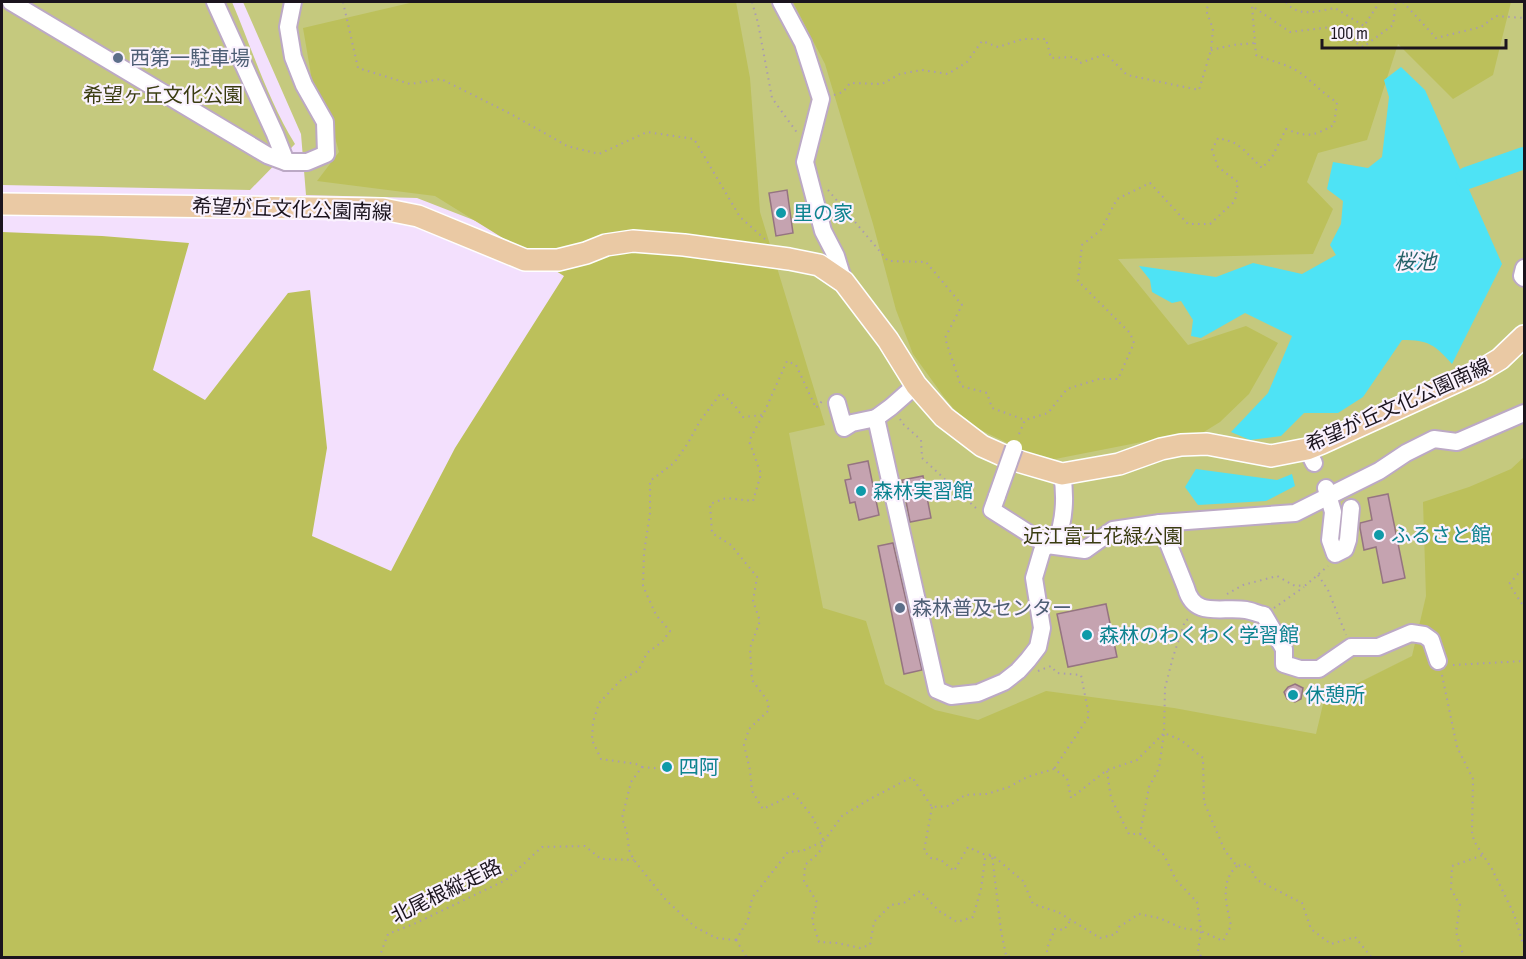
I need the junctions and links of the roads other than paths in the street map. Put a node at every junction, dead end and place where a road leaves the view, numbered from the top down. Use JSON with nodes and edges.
{"nodes":[{"id":1,"x":11,"y":2,"type":"edge"},
{"id":2,"x":215,"y":2,"type":"edge"},
{"id":3,"x":293,"y":2,"type":"edge"},
{"id":4,"x":781,"y":2,"type":"edge"},
{"id":5,"x":286,"y":162,"type":"junction"},
{"id":6,"x":2,"y":204,"type":"edge"},
{"id":7,"x":1524,"y":268,"type":"edge"},
{"id":8,"x":1524,"y":278,"type":"edge"},
{"id":9,"x":844,"y":282,"type":"junction"},
{"id":10,"x":1524,"y":336,"type":"edge"},
{"id":11,"x":916,"y":385,"type":"junction"},
{"id":12,"x":830,"y":400,"type":"road end"},
{"id":13,"x":1524,"y":412,"type":"edge"},
{"id":14,"x":876,"y":418,"type":"junction"},
{"id":15,"x":1014,"y":448,"type":"road end"},
{"id":16,"x":1062,"y":474,"type":"junction"},
{"id":17,"x":1328,"y":492,"type":"junction"},
{"id":18,"x":1351,"y":508,"type":"dead end"},
{"id":19,"x":1160,"y":523,"type":"junction"},
{"id":20,"x":1047,"y":546,"type":"junction"},
{"id":21,"x":1438,"y":660,"type":"road end"}],
"edges":[{"from":1,"to":5,"type":"lane"},
{"from":2,"to":5,"type":"lane"},
{"from":3,"to":5,"type":"lane"},
{"from":4,"to":9,"type":"lane"},
{"from":6,"to":9,"type":"main road","name":"希望が丘文化公園南線"},
{"from":7,"to":8,"type":"lane"},
{"from":9,"to":11,"type":"main road","name":"希望が丘文化公園南線"},
{"from":10,"to":16,"type":"main road","name":"希望が丘文化公園南線"},
{"from":11,"to":14,"type":"lane"},
{"from":11,"to":16,"type":"main road","name":"希望が丘文化公園南線"},
{"from":12,"to":14,"type":"lane"},
{"from":13,"to":17,"type":"lane"},
{"from":14,"to":20,"type":"lane"},
{"from":15,"to":20,"type":"lane","bridge":true},
{"from":16,"to":20,"type":"lane"},
{"from":17,"to":18,"type":"lane"},
{"from":17,"to":19,"type":"lane"},
{"from":19,"to":20,"type":"lane"},
{"from":19,"to":21,"type":"lane"}]}
